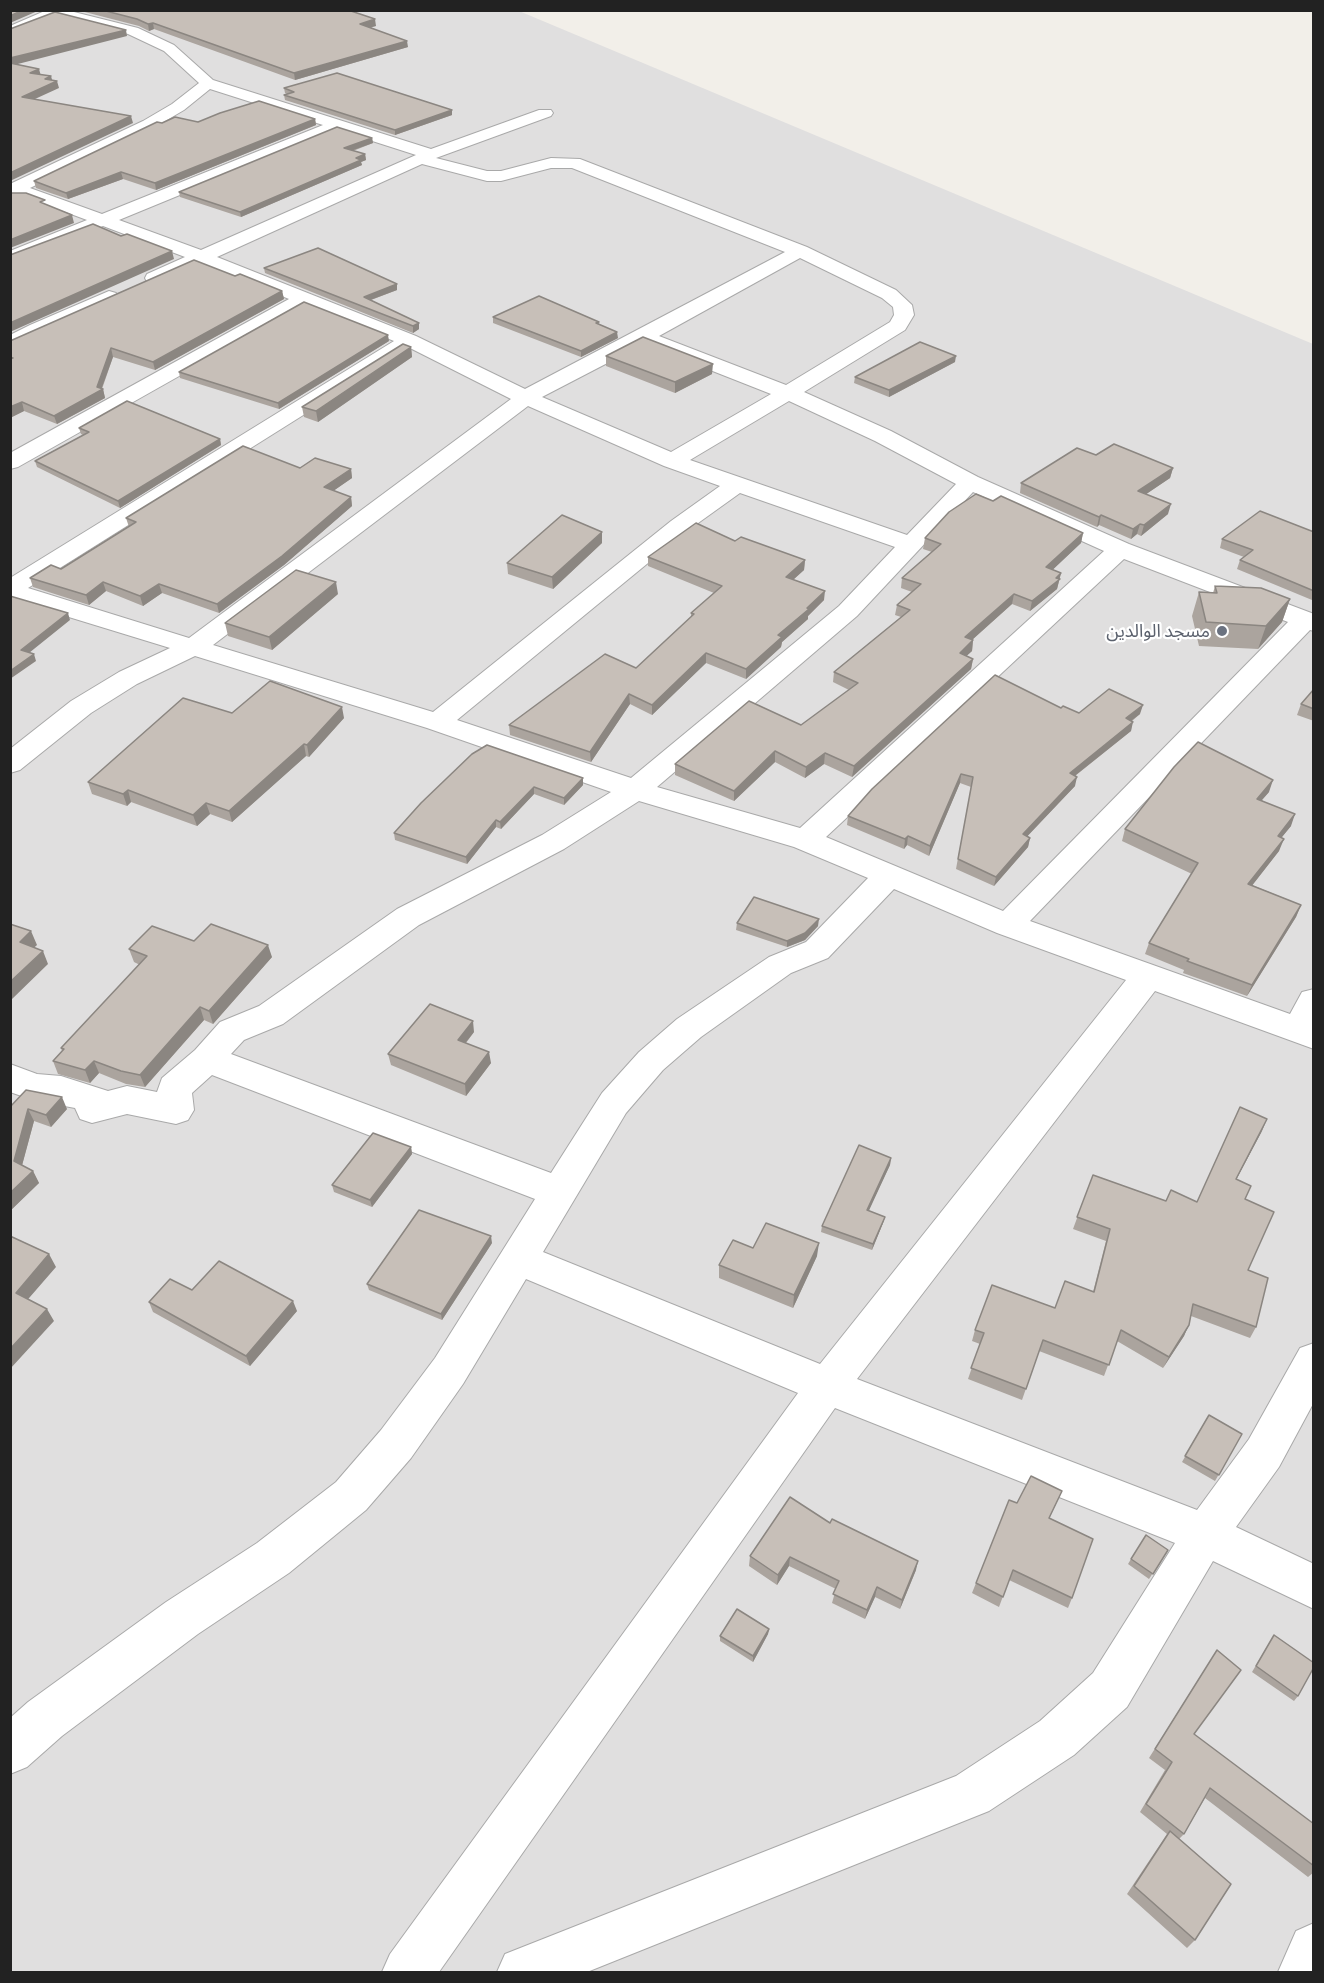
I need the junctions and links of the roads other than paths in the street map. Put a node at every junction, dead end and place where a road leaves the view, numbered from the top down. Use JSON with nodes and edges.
{"nodes":[{"id":1,"x":113,"y":10,"type":"edge"},
{"id":2,"x":83,"y":18,"type":"junction"},
{"id":3,"x":10,"y":31,"type":"edge"},
{"id":4,"x":208,"y":83,"type":"junction"},
{"id":5,"x":544,"y":113,"type":"dead end"},
{"id":6,"x":338,"y":124,"type":"junction"},
{"id":7,"x":425,"y":157,"type":"junction"},
{"id":8,"x":10,"y":192,"type":"edge"},
{"id":9,"x":104,"y":220,"type":"junction"},
{"id":10,"x":800,"y":251,"type":"junction"},
{"id":11,"x":202,"y":257,"type":"junction"},
{"id":12,"x":10,"y":258,"type":"edge"},
{"id":13,"x":304,"y":298,"type":"junction"},
{"id":14,"x":643,"y":336,"type":"junction"},
{"id":15,"x":409,"y":340,"type":"junction"},
{"id":16,"x":10,"y":344,"type":"edge"},
{"id":17,"x":788,"y":393,"type":"junction"},
{"id":18,"x":526,"y":398,"type":"junction"},
{"id":19,"x":672,"y":461,"type":"junction"},
{"id":20,"x":10,"y":462,"type":"edge"},
{"id":21,"x":970,"y":482,"type":"junction"},
{"id":22,"x":737,"y":484,"type":"junction"},
{"id":23,"x":912,"y":544,"type":"junction"},
{"id":24,"x":1120,"y":549,"type":"junction"},
{"id":25,"x":10,"y":590,"type":"edge"},
{"id":26,"x":1309,"y":622,"type":"edge"},
{"id":27,"x":192,"y":648,"type":"junction"},
{"id":28,"x":437,"y":722,"type":"junction"},
{"id":29,"x":10,"y":764,"type":"edge"},
{"id":30,"x":635,"y":790,"type":"junction"},
{"id":31,"x":806,"y":840,"type":"junction"},
{"id":32,"x":888,"y":876,"type":"junction"},
{"id":33,"x":1008,"y":925,"type":"junction"},
{"id":34,"x":1148,"y":976,"type":"junction"},
{"id":35,"x":1314,"y":1001,"type":"edge"},
{"id":36,"x":1306,"y":1033,"type":"edge"},
{"id":37,"x":207,"y":1059,"type":"junction"},
{"id":38,"x":10,"y":1077,"type":"edge"},
{"id":39,"x":559,"y":1192,"type":"junction"},
{"id":40,"x":519,"y":1259,"type":"junction"},
{"id":41,"x":1314,"y":1361,"type":"edge"},
{"id":42,"x":827,"y":1386,"type":"junction"},
{"id":43,"x":1205,"y":1534,"type":"junction"},
{"id":44,"x":1314,"y":1587,"type":"edge"},
{"id":45,"x":10,"y":1750,"type":"edge"},
{"id":46,"x":1314,"y":1949,"type":"edge"},
{"id":47,"x":408,"y":1972,"type":"edge"},
{"id":48,"x":523,"y":1972,"type":"edge"},
{"id":49,"x":1304,"y":1972,"type":"edge"}],
"edges":[{"from":1,"to":2,"type":"street"},
{"from":2,"to":3,"type":"street"},
{"from":2,"to":4,"type":"street"},
{"from":4,"to":6,"type":"street"},
{"from":4,"to":8,"type":"street"},
{"from":5,"to":7,"type":"street"},
{"from":6,"to":7,"type":"street"},
{"from":6,"to":9,"type":"street"},
{"from":7,"to":10,"type":"street"},
{"from":7,"to":11,"type":"street"},
{"from":8,"to":9,"type":"street"},
{"from":9,"to":11,"type":"street"},
{"from":9,"to":12,"type":"street"},
{"from":10,"to":14,"type":"street"},
{"from":10,"to":17,"type":"street"},
{"from":11,"to":13,"type":"street"},
{"from":11,"to":16,"type":"street"},
{"from":13,"to":15,"type":"street"},
{"from":13,"to":20,"type":"street"},
{"from":14,"to":17,"type":"street"},
{"from":14,"to":18,"type":"street"},
{"from":15,"to":18,"type":"street"},
{"from":15,"to":25,"type":"street"},
{"from":17,"to":19,"type":"street"},
{"from":17,"to":21,"type":"street"},
{"from":18,"to":19,"type":"street"},
{"from":18,"to":27,"type":"street"},
{"from":19,"to":22,"type":"street"},
{"from":21,"to":23,"type":"street"},
{"from":21,"to":24,"type":"street"},
{"from":22,"to":23,"type":"street"},
{"from":22,"to":28,"type":"street"},
{"from":23,"to":30,"type":"street"},
{"from":24,"to":26,"type":"street"},
{"from":24,"to":31,"type":"street"},
{"from":25,"to":27,"type":"street"},
{"from":26,"to":33,"type":"street"},
{"from":27,"to":28,"type":"street"},
{"from":27,"to":29,"type":"street"},
{"from":28,"to":30,"type":"street"},
{"from":30,"to":31,"type":"street"},
{"from":30,"to":37,"type":"street"},
{"from":31,"to":32,"type":"street"},
{"from":32,"to":33,"type":"street"},
{"from":32,"to":39,"type":"street"},
{"from":33,"to":34,"type":"street"},
{"from":34,"to":36,"type":"street"},
{"from":34,"to":42,"type":"street"},
{"from":35,"to":36,"type":"street"},
{"from":37,"to":38,"type":"street"},
{"from":37,"to":39,"type":"street"},
{"from":39,"to":40,"type":"street"},
{"from":40,"to":42,"type":"street"},
{"from":40,"to":45,"type":"street"},
{"from":41,"to":43,"type":"street"},
{"from":42,"to":43,"type":"street"},
{"from":42,"to":47,"type":"street"},
{"from":43,"to":44,"type":"street"},
{"from":43,"to":48,"type":"street"},
{"from":46,"to":49,"type":"street"}]}
